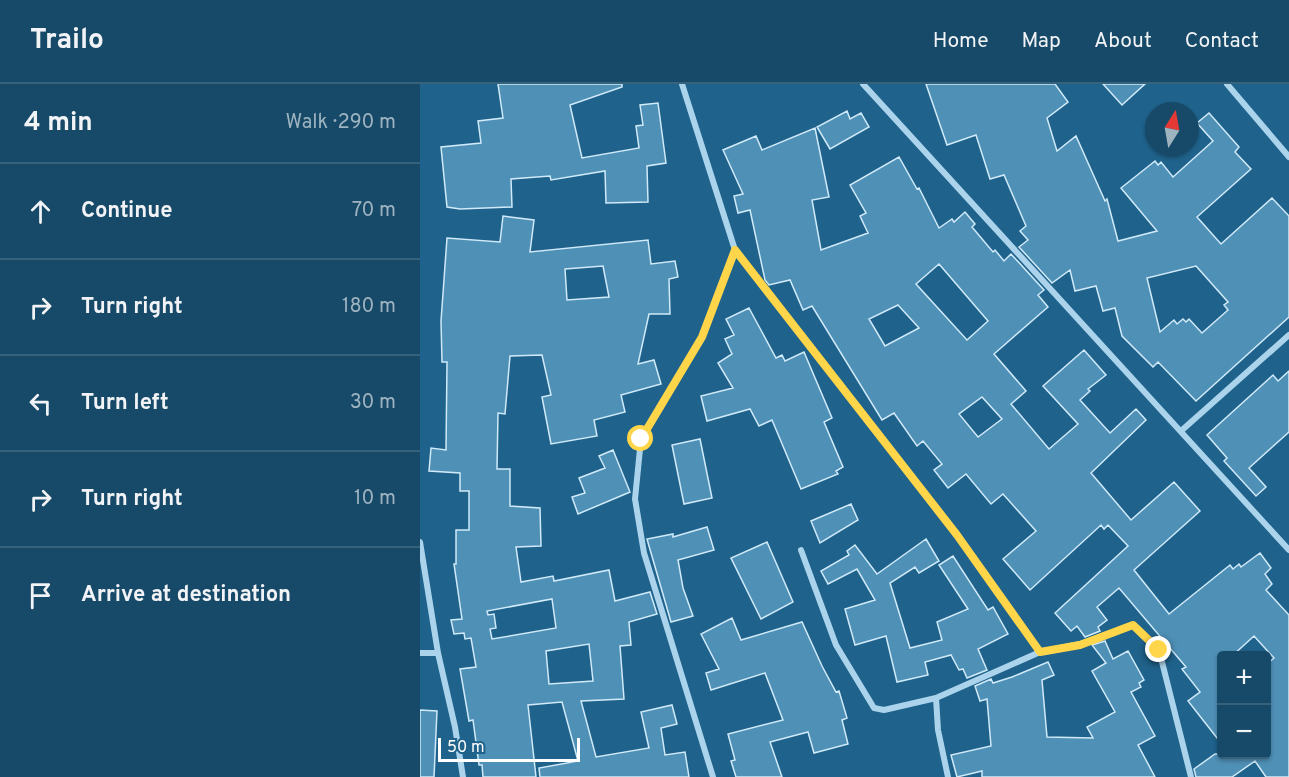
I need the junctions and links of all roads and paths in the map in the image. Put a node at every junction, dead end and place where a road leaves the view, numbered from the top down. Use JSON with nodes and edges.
{"nodes":[{"id":1,"x":682,"y":84,"type":"edge"},
{"id":2,"x":863,"y":84,"type":"edge"},
{"id":3,"x":1227,"y":84,"type":"edge"},
{"id":4,"x":1289,"y":158,"type":"edge"},
{"id":5,"x":735,"y":250,"type":"junction"},
{"id":6,"x":1289,"y":335,"type":"edge"},
{"id":7,"x":1181,"y":431,"type":"junction"},
{"id":8,"x":420,"y":542,"type":"edge"},
{"id":9,"x":801,"y":550,"type":"dead end"},
{"id":10,"x":1289,"y":550,"type":"edge"},
{"id":11,"x":438,"y":652,"type":"junction"},
{"id":12,"x":1040,"y":652,"type":"junction"},
{"id":13,"x":420,"y":653,"type":"edge"},
{"id":14,"x":936,"y":698,"type":"junction"},
{"id":15,"x":463,"y":777,"type":"edge"},
{"id":16,"x":713,"y":777,"type":"edge"},
{"id":17,"x":948,"y":777,"type":"edge"},
{"id":18,"x":1191,"y":777,"type":"edge"}],
"edges":[{"from":1,"to":5,"type":"street"},
{"from":2,"to":7,"type":"street"},
{"from":3,"to":4,"type":"street"},
{"from":5,"to":12,"type":"street"},
{"from":5,"to":16,"type":"street"},
{"from":6,"to":7,"type":"street"},
{"from":7,"to":10,"type":"street"},
{"from":8,"to":11,"type":"street"},
{"from":9,"to":14,"type":"street"},
{"from":11,"to":13,"type":"street"},
{"from":11,"to":15,"type":"street"},
{"from":12,"to":14,"type":"street"},
{"from":12,"to":18,"type":"street"},
{"from":14,"to":17,"type":"street"}]}
